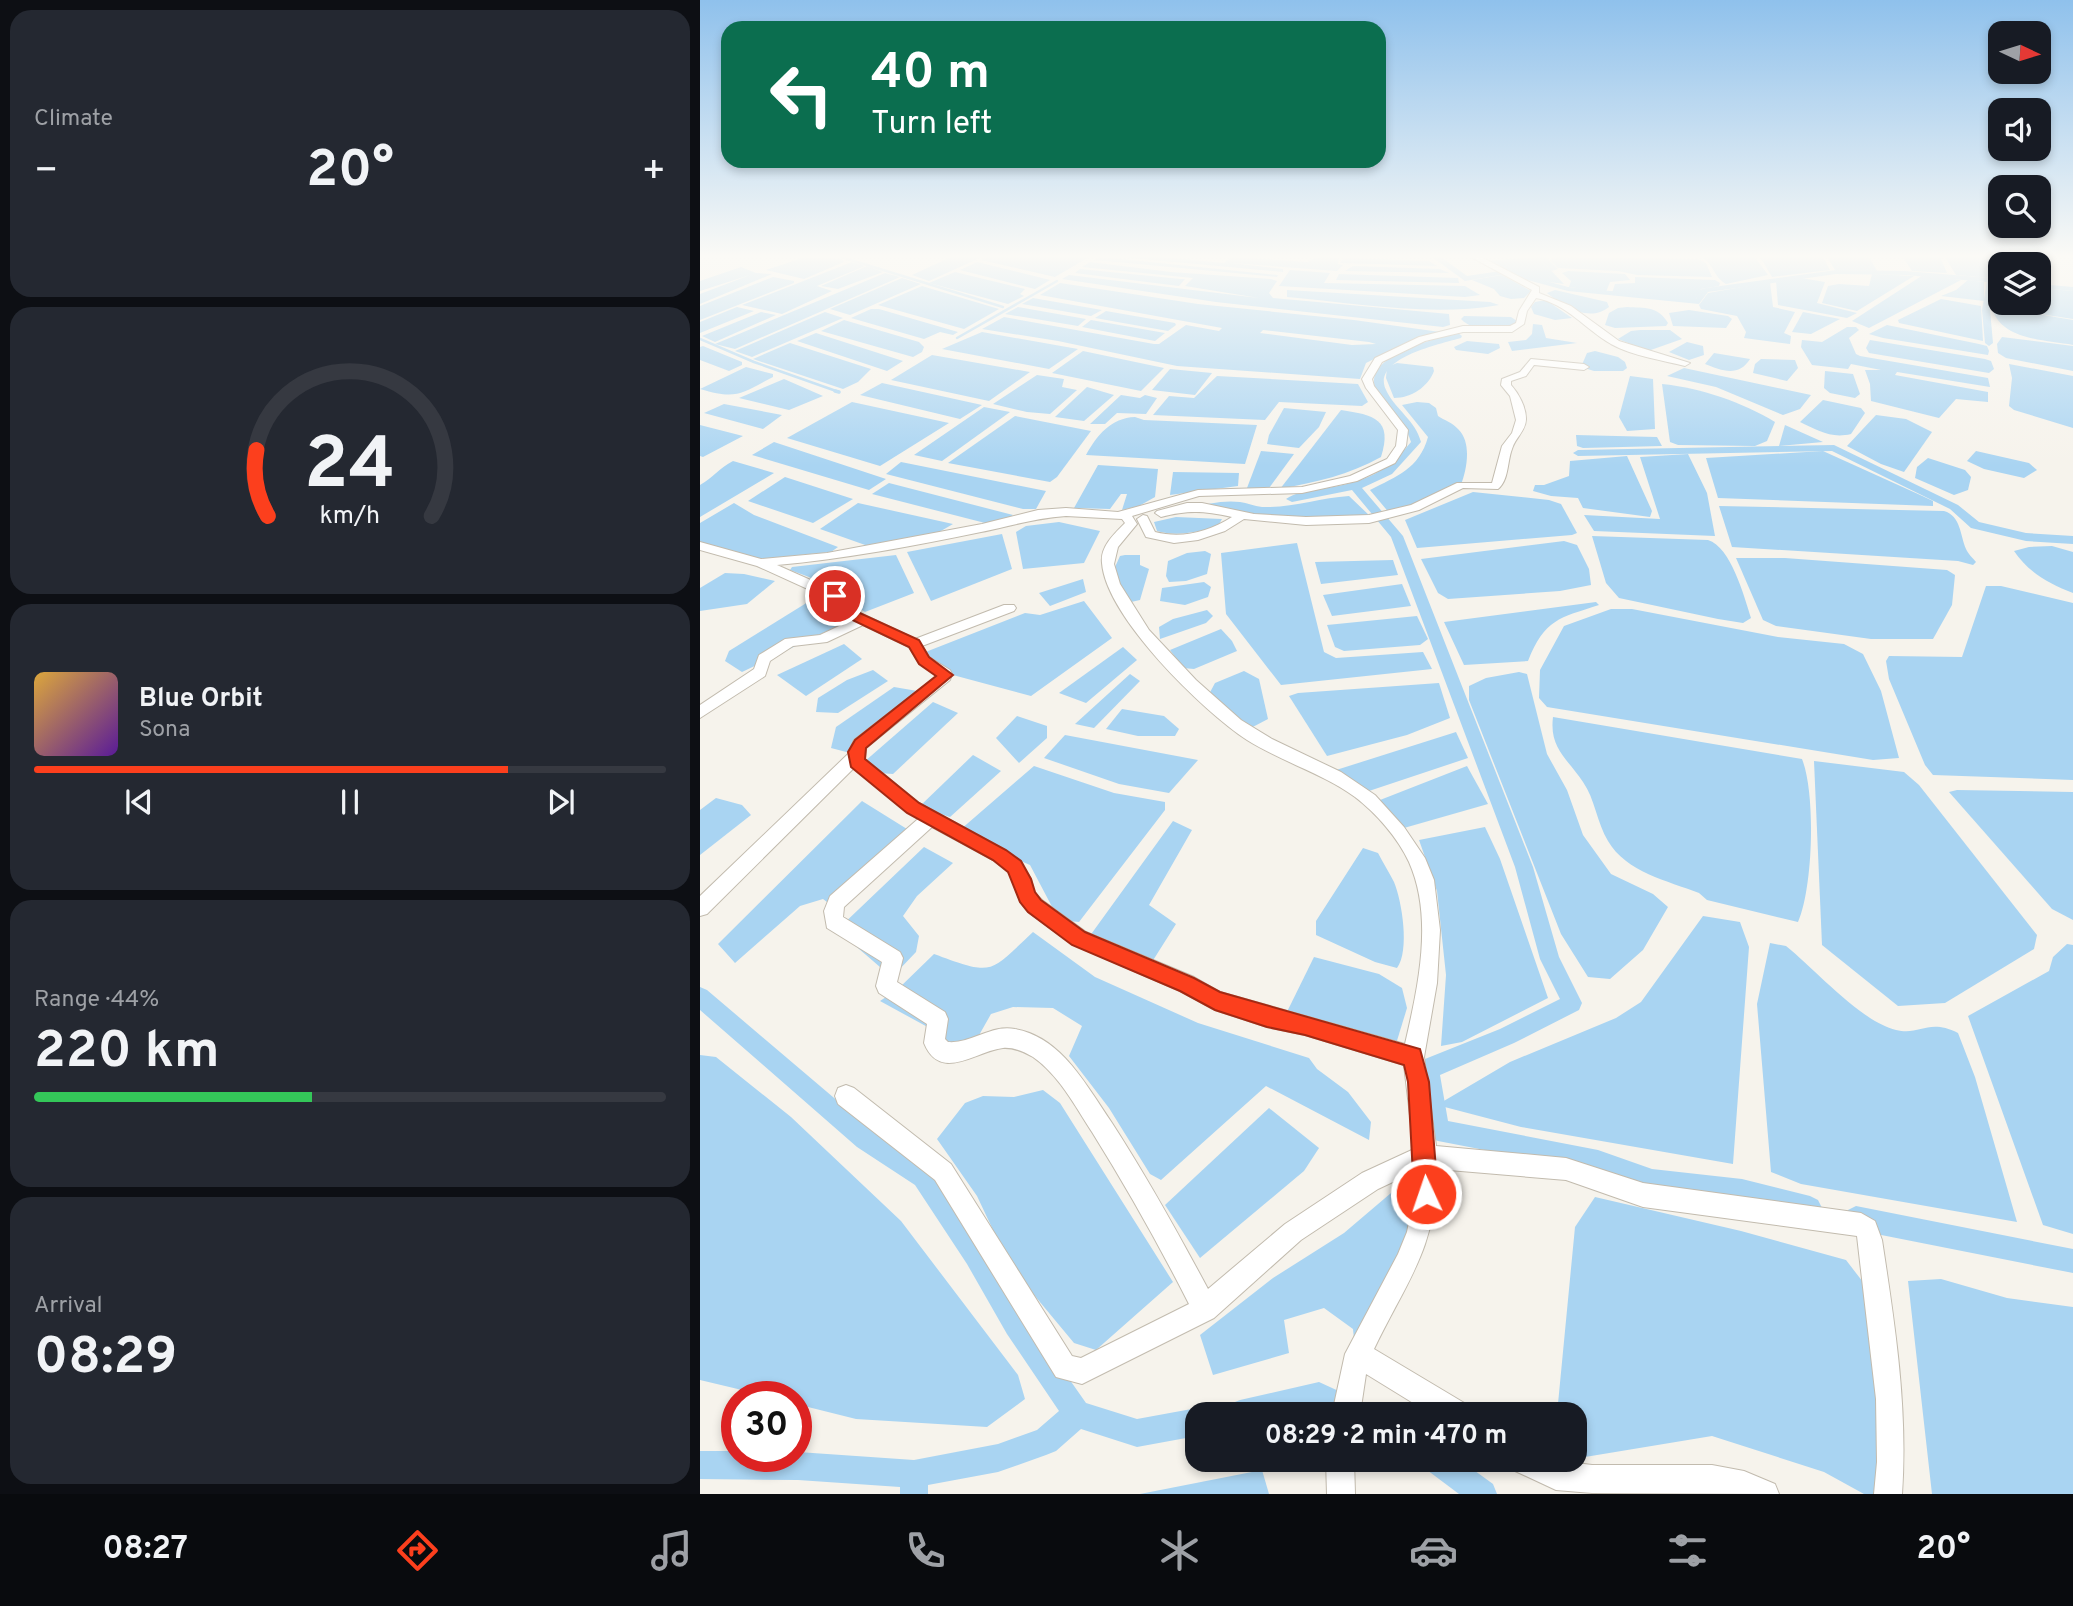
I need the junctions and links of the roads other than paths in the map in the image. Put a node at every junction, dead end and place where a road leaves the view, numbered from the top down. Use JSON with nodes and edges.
{"nodes":[{"id":1,"x":1517,"y":327,"type":"edge"},
{"id":2,"x":1594,"y":327,"type":"edge"},
{"id":3,"x":1685,"y":363,"type":"dead end"},
{"id":4,"x":1584,"y":368,"type":"dead end"},
{"id":5,"x":1242,"y":515,"type":"junction"},
{"id":6,"x":1133,"y":519,"type":"junction"},
{"id":7,"x":700,"y":546,"type":"edge"},
{"id":8,"x":761,"y":563,"type":"junction"},
{"id":9,"x":1009,"y":608,"type":"dead end"},
{"id":10,"x":865,"y":619,"type":"junction"},
{"id":11,"x":914,"y":644,"type":"junction"},
{"id":12,"x":700,"y":712,"type":"edge"},
{"id":13,"x":856,"y":756,"type":"junction"},
{"id":14,"x":930,"y":818,"type":"junction"},
{"id":15,"x":700,"y":908,"type":"edge"},
{"id":16,"x":1413,"y":1057,"type":"junction"},
{"id":17,"x":846,"y":1097,"type":"dead end"},
{"id":18,"x":1424,"y":1156,"type":"junction"},
{"id":19,"x":1205,"y":1309,"type":"junction"},
{"id":20,"x":1357,"y":1360,"type":"junction"},
{"id":21,"x":1348,"y":1402,"type":"edge"},
{"id":22,"x":1434,"y":1402,"type":"edge"},
{"id":23,"x":1340,"y":1472,"type":"edge"},
{"id":24,"x":1548,"y":1472,"type":"edge"},
{"id":25,"x":1341,"y":1494,"type":"edge"},
{"id":26,"x":1765,"y":1494,"type":"edge"},
{"id":27,"x":1888,"y":1494,"type":"edge"}],
"edges":[{"from":1,"to":6,"type":"street"},
{"from":2,"to":3,"type":"street"},
{"from":4,"to":5,"type":"street"},
{"from":5,"to":6,"type":"street"},
{"from":5,"to":6,"type":"street"},
{"from":6,"to":8,"type":"street"},
{"from":6,"to":16,"type":"street"},
{"from":7,"to":8,"type":"street"},
{"from":8,"to":10,"type":"street"},
{"from":9,"to":11,"type":"street"},
{"from":10,"to":11,"type":"street"},
{"from":10,"to":12,"type":"street"},
{"from":11,"to":13,"type":"street"},
{"from":13,"to":14,"type":"street"},
{"from":13,"to":15,"type":"street"},
{"from":14,"to":16,"type":"street"},
{"from":14,"to":19,"type":"street"},
{"from":16,"to":18,"type":"street"},
{"from":17,"to":19,"type":"street"},
{"from":18,"to":19,"type":"street"},
{"from":18,"to":20,"type":"street"},
{"from":18,"to":27,"type":"street"},
{"from":20,"to":21,"type":"street"},
{"from":20,"to":22,"type":"street"},
{"from":23,"to":25,"type":"street"},
{"from":24,"to":26,"type":"street"}]}
